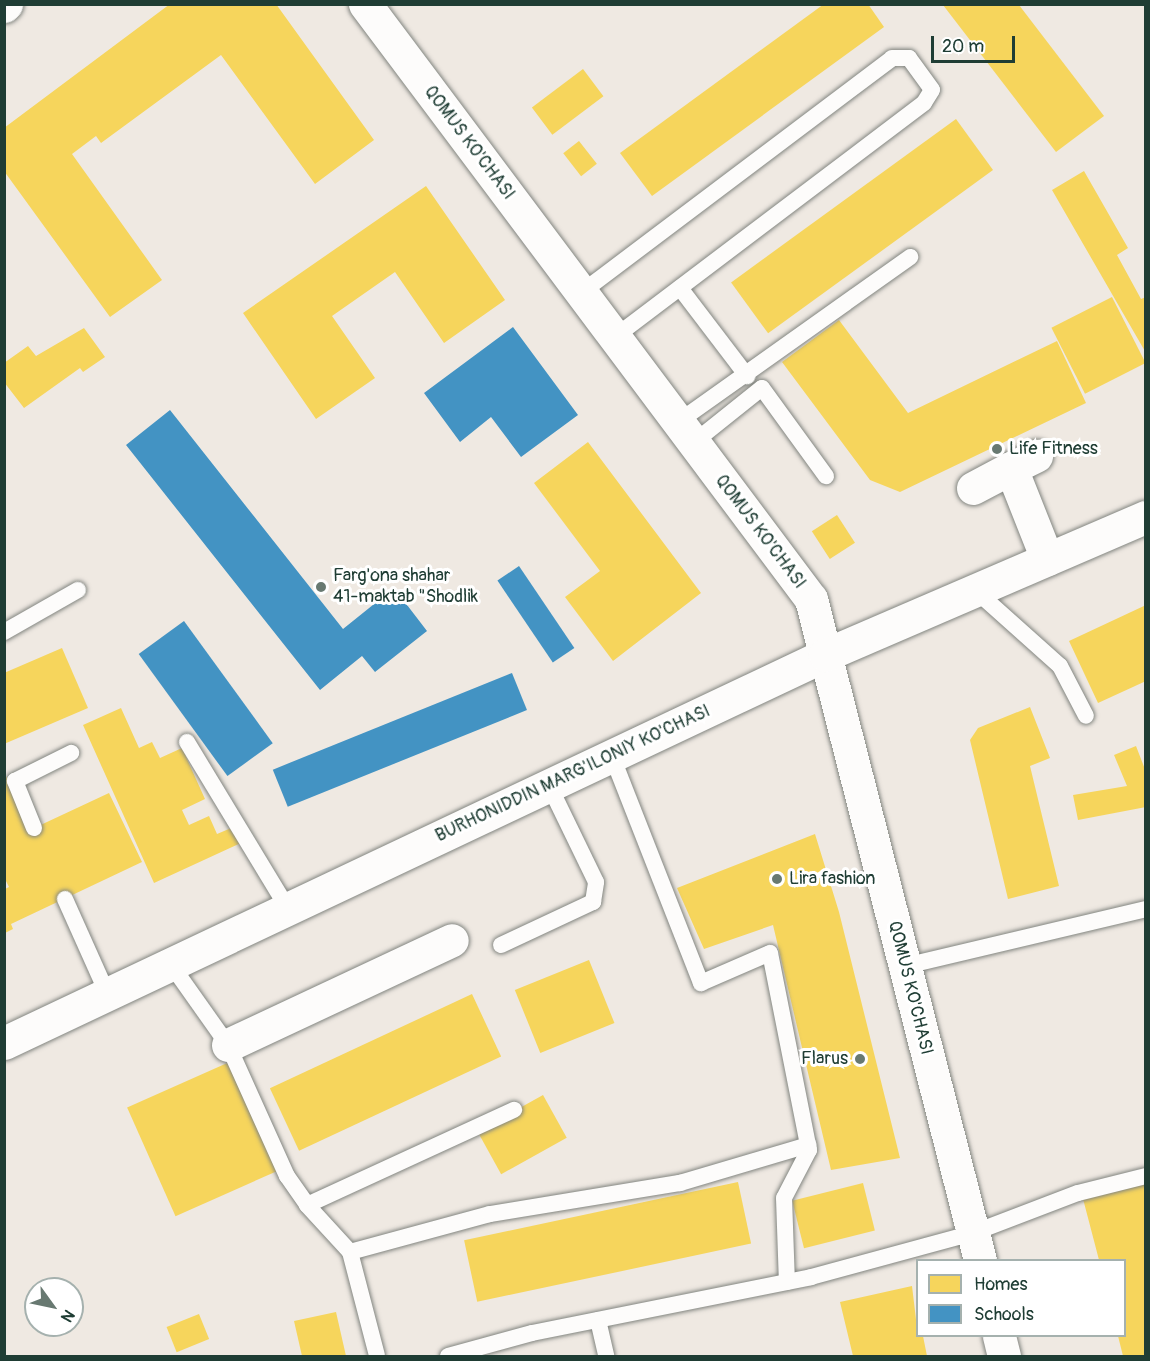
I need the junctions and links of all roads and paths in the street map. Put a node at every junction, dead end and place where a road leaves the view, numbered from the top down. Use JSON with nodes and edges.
{"nodes":[{"id":1,"x":365,"y":4,"type":"edge"},
{"id":2,"x":910,"y":257,"type":"dead end"},
{"id":3,"x":681,"y":288,"type":"junction"},
{"id":4,"x":582,"y":292,"type":"junction"},
{"id":5,"x":615,"y":337,"type":"junction"},
{"id":6,"x":747,"y":376,"type":"junction"},
{"id":7,"x":686,"y":432,"type":"junction"},
{"id":8,"x":826,"y":476,"type":"dead end"},
{"id":9,"x":973,"y":488,"type":"dead end"},
{"id":10,"x":1146,"y":517,"type":"edge"},
{"id":11,"x":1047,"y":559,"type":"junction"},
{"id":12,"x":78,"y":590,"type":"dead end"},
{"id":13,"x":975,"y":590,"type":"junction"},
{"id":14,"x":4,"y":632,"type":"edge"},
{"id":15,"x":825,"y":655,"type":"junction"},
{"id":16,"x":1086,"y":716,"type":"dead end"},
{"id":17,"x":187,"y":742,"type":"dead end"},
{"id":18,"x":71,"y":753,"type":"dead end"},
{"id":19,"x":612,"y":756,"type":"junction"},
{"id":20,"x":549,"y":785,"type":"junction"},
{"id":21,"x":33,"y":828,"type":"dead end"},
{"id":22,"x":65,"y":899,"type":"dead end"},
{"id":23,"x":288,"y":909,"type":"junction"},
{"id":24,"x":1146,"y":909,"type":"edge"},
{"id":25,"x":452,"y":940,"type":"dead end"},
{"id":26,"x":501,"y":945,"type":"dead end"},
{"id":27,"x":172,"y":966,"type":"junction"},
{"id":28,"x":905,"y":966,"type":"junction"},
{"id":29,"x":108,"y":994,"type":"junction"},
{"id":30,"x":4,"y":1043,"type":"edge"},
{"id":31,"x":228,"y":1045,"type":"junction"},
{"id":32,"x":514,"y":1110,"type":"dead end"},
{"id":33,"x":808,"y":1145,"type":"junction"},
{"id":34,"x":1146,"y":1176,"type":"edge"},
{"id":35,"x":306,"y":1205,"type":"junction"},
{"id":36,"x":976,"y":1247,"type":"edge"},
{"id":37,"x":351,"y":1252,"type":"junction"},
{"id":38,"x":787,"y":1282,"type":"junction"},
{"id":39,"x":598,"y":1320,"type":"junction"},
{"id":40,"x":999,"y":1337,"type":"edge"},
{"id":41,"x":377,"y":1356,"type":"edge"},
{"id":42,"x":447,"y":1356,"type":"edge"},
{"id":43,"x":606,"y":1356,"type":"edge"},
{"id":44,"x":1004,"y":1356,"type":"edge"}],
"edges":[{"from":1,"to":4,"type":"street","name":"QOMUS KO'CHASI"},
{"from":2,"to":6,"type":"lane"},
{"from":3,"to":4,"type":"lane"},
{"from":3,"to":5,"type":"lane"},
{"from":3,"to":6,"type":"lane"},
{"from":4,"to":5,"type":"street","name":"QOMUS KO'CHASI"},
{"from":5,"to":7,"type":"street","name":"QOMUS KO'CHASI"},
{"from":6,"to":7,"type":"lane"},
{"from":7,"to":8,"type":"lane"},
{"from":7,"to":15,"type":"street","name":"QOMUS KO'CHASI"},
{"from":9,"to":11,"type":"street"},
{"from":10,"to":11,"type":"street","name":"BURHONIDDIN MARG'ILONIY KO'CHASI"},
{"from":11,"to":13,"type":"street","name":"BURHONIDDIN MARG'ILONIY KO'CHASI"},
{"from":12,"to":14,"type":"lane"},
{"from":13,"to":15,"type":"street","name":"BURHONIDDIN MARG'ILONIY KO'CHASI"},
{"from":13,"to":16,"type":"lane"},
{"from":15,"to":19,"type":"street","name":"BURHONIDDIN MARG'ILONIY KO'CHASI"},
{"from":15,"to":28,"type":"street","name":"QOMUS KO'CHASI"},
{"from":17,"to":23,"type":"lane"},
{"from":18,"to":21,"type":"lane"},
{"from":19,"to":20,"type":"street","name":"BURHONIDDIN MARG'ILONIY KO'CHASI"},
{"from":19,"to":33,"type":"lane"},
{"from":20,"to":23,"type":"street","name":"BURHONIDDIN MARG'ILONIY KO'CHASI"},
{"from":20,"to":26,"type":"lane"},
{"from":22,"to":29,"type":"lane"},
{"from":23,"to":27,"type":"street","name":"BURHONIDDIN MARG'ILONIY KO'CHASI"},
{"from":24,"to":28,"type":"lane"},
{"from":25,"to":31,"type":"street"},
{"from":27,"to":29,"type":"street","name":"BURHONIDDIN MARG'ILONIY KO'CHASI"},
{"from":27,"to":31,"type":"lane"},
{"from":28,"to":36,"type":"street","name":"QOMUS KO'CHASI"},
{"from":29,"to":30,"type":"street","name":"BURHONIDDIN MARG'ILONIY KO'CHASI"},
{"from":31,"to":35,"type":"lane"},
{"from":32,"to":35,"type":"lane"},
{"from":33,"to":37,"type":"lane"},
{"from":33,"to":38,"type":"lane"},
{"from":34,"to":36,"type":"lane"},
{"from":35,"to":37,"type":"lane"},
{"from":36,"to":38,"type":"lane"},
{"from":37,"to":41,"type":"lane"},
{"from":38,"to":39,"type":"lane"},
{"from":39,"to":42,"type":"lane"},
{"from":39,"to":43,"type":"lane"},
{"from":40,"to":44,"type":"street"}]}
